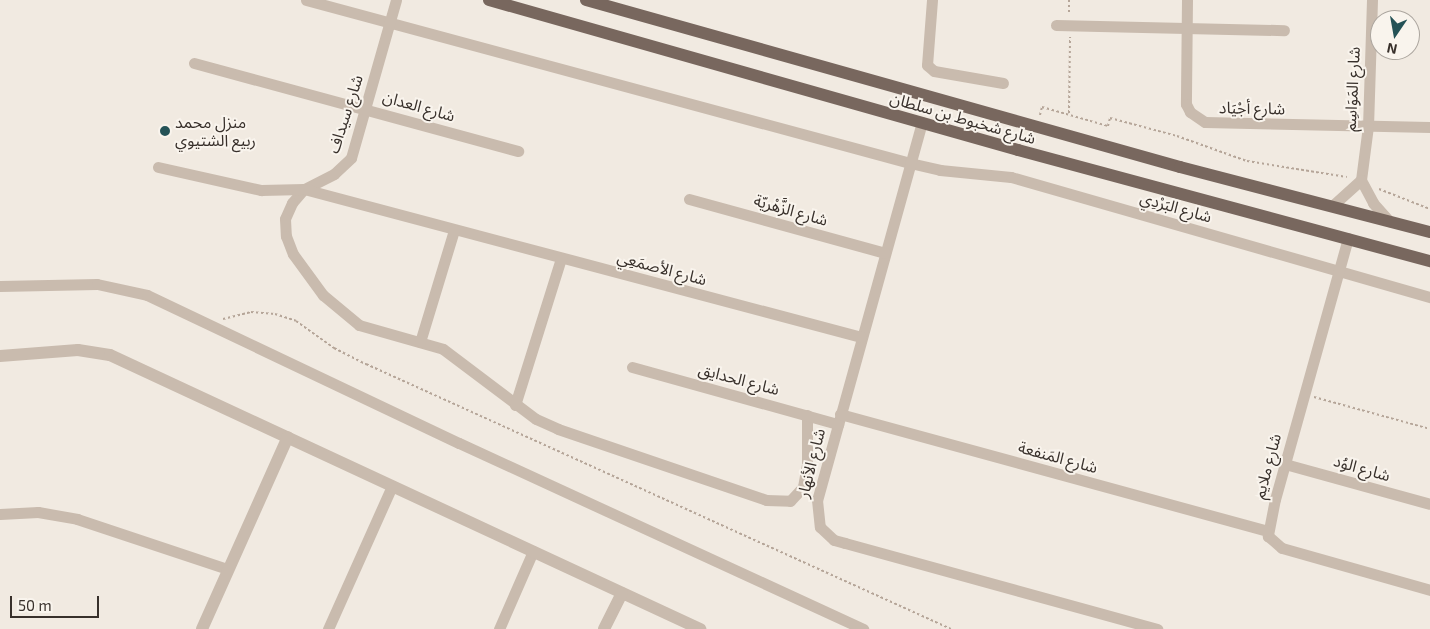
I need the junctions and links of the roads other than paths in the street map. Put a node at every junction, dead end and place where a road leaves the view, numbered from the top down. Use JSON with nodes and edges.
{"nodes":[{"id":1,"x":306,"y":0,"type":"edge"},
{"id":2,"x":396,"y":0,"type":"edge"},
{"id":3,"x":489,"y":0,"type":"edge"},
{"id":4,"x":586,"y":0,"type":"edge"},
{"id":5,"x":932,"y":0,"type":"edge"},
{"id":6,"x":1187,"y":0,"type":"edge"},
{"id":7,"x":1372,"y":0,"type":"edge"},
{"id":8,"x":390,"y":23,"type":"junction"},
{"id":9,"x":1056,"y":25,"type":"dead end"},
{"id":10,"x":1186,"y":28,"type":"junction"},
{"id":11,"x":1284,"y":30,"type":"dead end"},
{"id":12,"x":194,"y":63,"type":"dead end"},
{"id":13,"x":1003,"y":83,"type":"dead end"},
{"id":14,"x":365,"y":108,"type":"junction"},
{"id":15,"x":922,"y":122,"type":"junction"},
{"id":16,"x":1368,"y":126,"type":"junction"},
{"id":17,"x":1430,"y":126,"type":"edge"},
{"id":18,"x":518,"y":151,"type":"dead end"},
{"id":19,"x":910,"y":163,"type":"junction"},
{"id":20,"x":158,"y":167,"type":"dead end"},
{"id":21,"x":1361,"y":180,"type":"junction"},
{"id":22,"x":304,"y":188,"type":"junction"},
{"id":23,"x":689,"y":199,"type":"dead end"},
{"id":24,"x":1332,"y":206,"type":"junction"},
{"id":25,"x":1390,"y":222,"type":"junction"},
{"id":26,"x":454,"y":230,"type":"junction"},
{"id":27,"x":1430,"y":232,"type":"edge"},
{"id":28,"x":1348,"y":238,"type":"junction"},
{"id":29,"x":885,"y":253,"type":"junction"},
{"id":30,"x":561,"y":258,"type":"junction"},
{"id":31,"x":1430,"y":261,"type":"edge"},
{"id":32,"x":1338,"y":270,"type":"junction"},
{"id":33,"x":0,"y":286,"type":"edge"},
{"id":34,"x":1430,"y":297,"type":"edge"},
{"id":35,"x":861,"y":337,"type":"junction"},
{"id":36,"x":420,"y":342,"type":"junction"},
{"id":37,"x":0,"y":356,"type":"edge"},
{"id":38,"x":632,"y":367,"type":"dead end"},
{"id":39,"x":515,"y":405,"type":"junction"},
{"id":40,"x":807,"y":415,"type":"junction"},
{"id":41,"x":839,"y":419,"type":"junction"},
{"id":42,"x":288,"y":437,"type":"junction"},
{"id":43,"x":1284,"y":464,"type":"junction"},
{"id":44,"x":392,"y":486,"type":"junction"},
{"id":45,"x":1430,"y":504,"type":"edge"},
{"id":46,"x":0,"y":514,"type":"edge"},
{"id":47,"x":1268,"y":532,"type":"junction"},
{"id":48,"x":533,"y":551,"type":"junction"},
{"id":49,"x":228,"y":569,"type":"junction"},
{"id":50,"x":1430,"y":590,"type":"edge"},
{"id":51,"x":622,"y":593,"type":"junction"},
{"id":52,"x":202,"y":629,"type":"edge"},
{"id":53,"x":328,"y":629,"type":"edge"},
{"id":54,"x":499,"y":629,"type":"edge"},
{"id":55,"x":604,"y":629,"type":"edge"},
{"id":56,"x":700,"y":629,"type":"edge"},
{"id":57,"x":863,"y":629,"type":"edge"},
{"id":58,"x":1157,"y":629,"type":"edge"}],
"edges":[{"from":1,"to":8,"type":"street","name":"شارع البَرْدِي"},
{"from":2,"to":8,"type":"street","name":"شارع سيداف"},
{"from":3,"to":15,"type":"main road","name":"شارع شخبوط بن سلطان"},
{"from":4,"to":24,"type":"main road","name":"شارع شخبوط بن سلطان"},
{"from":5,"to":13,"type":"street"},
{"from":6,"to":10,"type":"street","name":"شارع أجْيَاد"},
{"from":7,"to":16,"type":"street","name":"شارع المَوَاسِم"},
{"from":8,"to":14,"type":"street","name":"شارع سيداف"},
{"from":8,"to":19,"type":"street","name":"شارع البَرْدِي"},
{"from":9,"to":10,"type":"street"},
{"from":10,"to":11,"type":"street"},
{"from":10,"to":16,"type":"street","name":"شارع أجْيَاد"},
{"from":12,"to":14,"type":"street","name":"شارع العدان"},
{"from":14,"to":18,"type":"street","name":"شارع العدان"},
{"from":14,"to":22,"type":"street","name":"شارع سيداف"},
{"from":15,"to":19,"type":"street","name":"شارع الأنهار"},
{"from":15,"to":28,"type":"main road","name":"شارع شخبوط بن سلطان"},
{"from":16,"to":17,"type":"street","name":"شارع أجْيَاد"},
{"from":16,"to":21,"type":"street","name":"شارع المَوَاسِم"},
{"from":19,"to":29,"type":"street","name":"شارع الأنهار"},
{"from":19,"to":32,"type":"street","name":"شارع البَرْدِي"},
{"from":20,"to":22,"type":"street","name":"شارع الأصمَعِي"},
{"from":21,"to":24,"type":"street"},
{"from":21,"to":25,"type":"street"},
{"from":22,"to":26,"type":"street","name":"شارع الأصمَعِي"},
{"from":22,"to":36,"type":"street","name":"شارع سيداف"},
{"from":23,"to":29,"type":"street","name":"شارع الزَّهْريّة"},
{"from":24,"to":25,"type":"main road","name":"شارع شخبوط بن سلطان"},
{"from":25,"to":27,"type":"main road","name":"شارع شخبوط بن سلطان"},
{"from":26,"to":30,"type":"street","name":"شارع الأصمَعِي"},
{"from":26,"to":36,"type":"street"},
{"from":28,"to":31,"type":"main road","name":"شارع شخبوط بن سلطان"},
{"from":28,"to":32,"type":"street","name":"شارع ملايم"},
{"from":29,"to":35,"type":"street","name":"شارع الأنهار"},
{"from":30,"to":35,"type":"street","name":"شارع الأصمَعِي"},
{"from":30,"to":39,"type":"street"},
{"from":32,"to":34,"type":"street","name":"شارع البَرْدِي"},
{"from":32,"to":43,"type":"street","name":"شارع ملايم"},
{"from":33,"to":57,"type":"street"},
{"from":35,"to":41,"type":"street","name":"شارع الأنهار"},
{"from":36,"to":39,"type":"street","name":"شارع سيداف"},
{"from":37,"to":42,"type":"street"},
{"from":38,"to":40,"type":"street","name":"شارع الحدايق"},
{"from":39,"to":40,"type":"street","name":"شارع سيداف"},
{"from":40,"to":41,"type":"street","name":"شارع الحدايق"},
{"from":41,"to":47,"type":"street","name":"شارع المَنفعة"},
{"from":41,"to":58,"type":"street","name":"شارع الأنهار"},
{"from":42,"to":44,"type":"street"},
{"from":42,"to":49,"type":"street"},
{"from":43,"to":45,"type":"street","name":"شارع الوُد"},
{"from":43,"to":47,"type":"street","name":"شارع ملايم"},
{"from":44,"to":48,"type":"street"},
{"from":44,"to":53,"type":"street"},
{"from":46,"to":49,"type":"street"},
{"from":47,"to":50,"type":"street"},
{"from":48,"to":51,"type":"street"},
{"from":48,"to":54,"type":"street"},
{"from":49,"to":52,"type":"street"},
{"from":51,"to":55,"type":"street"},
{"from":51,"to":56,"type":"street"}]}
